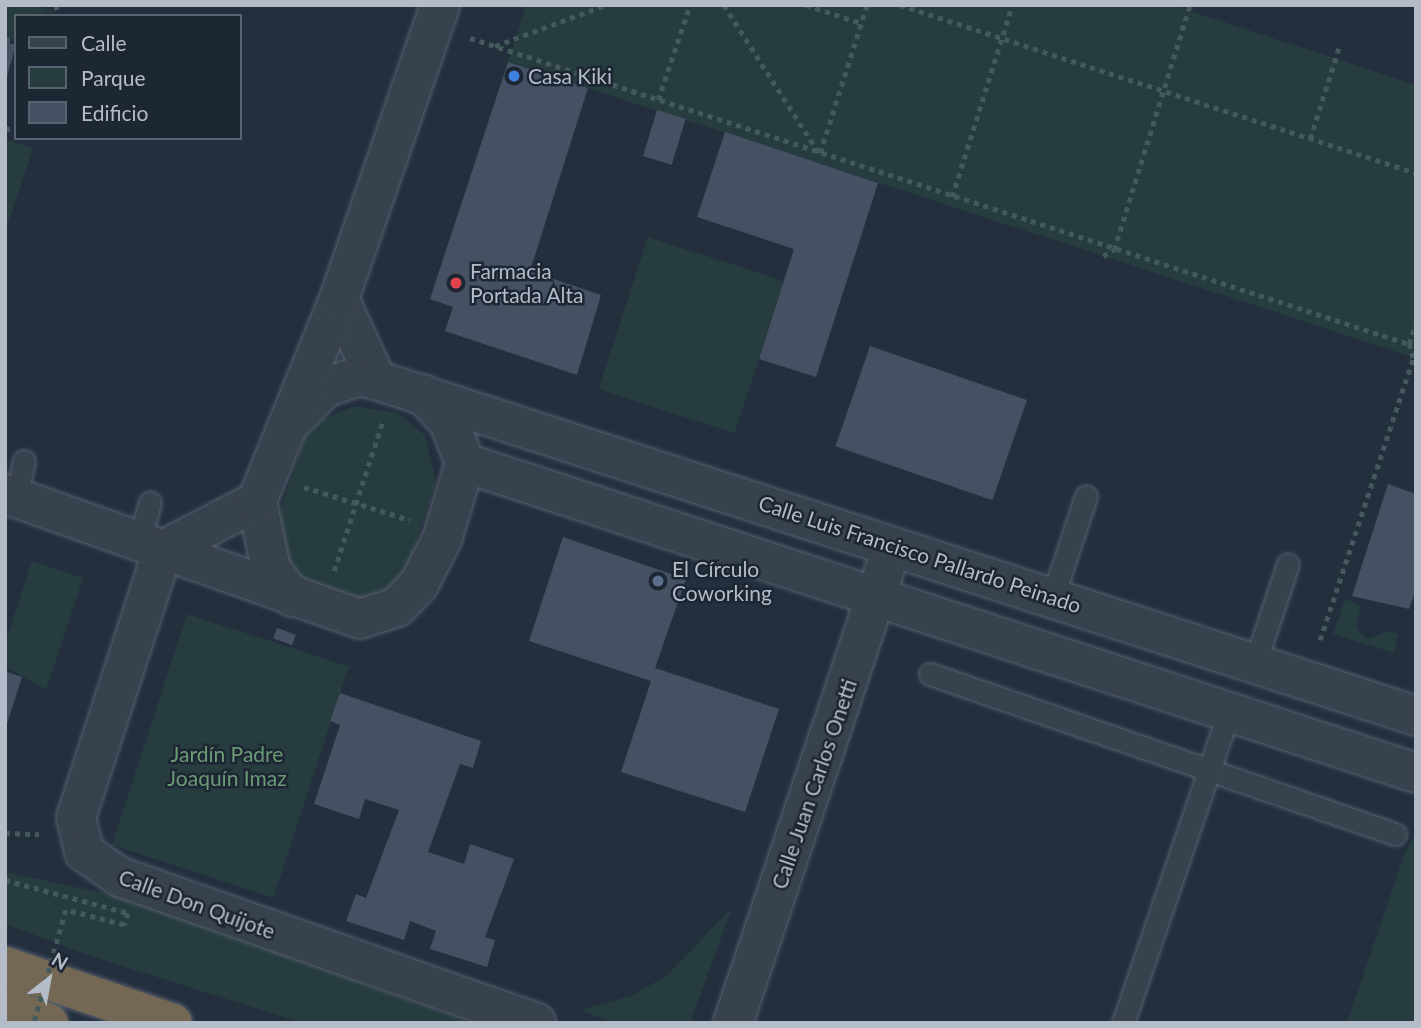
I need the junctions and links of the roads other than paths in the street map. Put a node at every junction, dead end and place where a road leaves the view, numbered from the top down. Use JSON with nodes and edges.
{"nodes":[{"id":1,"x":438,"y":10,"type":"edge"},
{"id":2,"x":339,"y":299,"type":"junction"},
{"id":3,"x":398,"y":386,"type":"junction"},
{"id":4,"x":287,"y":426,"type":"junction"},
{"id":5,"x":465,"y":463,"type":"junction"},
{"id":6,"x":15,"y":484,"type":"edge"},
{"id":7,"x":262,"y":488,"type":"junction"},
{"id":8,"x":1086,"y":496,"type":"dead end"},
{"id":9,"x":150,"y":502,"type":"dead end"},
{"id":10,"x":892,"y":545,"type":"junction"},
{"id":11,"x":151,"y":546,"type":"junction"},
{"id":12,"x":1288,"y":564,"type":"dead end"},
{"id":13,"x":878,"y":596,"type":"junction"},
{"id":14,"x":1054,"y":596,"type":"junction"},
{"id":15,"x":306,"y":604,"type":"junction"},
{"id":16,"x":1255,"y":663,"type":"junction"},
{"id":17,"x":930,"y":674,"type":"dead end"},
{"id":18,"x":1229,"y":712,"type":"junction"},
{"id":19,"x":1416,"y":716,"type":"edge"},
{"id":20,"x":1209,"y":770,"type":"junction"},
{"id":21,"x":1416,"y":773,"type":"edge"},
{"id":22,"x":1395,"y":834,"type":"dead end"},
{"id":23,"x":5,"y":965,"type":"edge"},
{"id":24,"x":5,"y":1006,"type":"edge"},
{"id":25,"x":49,"y":1023,"type":"edge"},
{"id":26,"x":173,"y":1023,"type":"edge"},
{"id":27,"x":536,"y":1023,"type":"edge"},
{"id":28,"x":733,"y":1023,"type":"edge"},
{"id":29,"x":1122,"y":1023,"type":"edge"}],
"edges":[{"from":1,"to":2,"type":"street"},
{"from":2,"to":3,"type":"street"},
{"from":2,"to":4,"type":"street"},
{"from":3,"to":4,"type":"street"},
{"from":3,"to":5,"type":"street"},
{"from":3,"to":10,"type":"street","name":"Calle Luis Francisco Pallardo Peinado"},
{"from":4,"to":7,"type":"street"},
{"from":5,"to":13,"type":"street"},
{"from":5,"to":15,"type":"street"},
{"from":6,"to":11,"type":"street"},
{"from":7,"to":11,"type":"street"},
{"from":7,"to":15,"type":"street"},
{"from":8,"to":14,"type":"lane"},
{"from":9,"to":11,"type":"lane"},
{"from":10,"to":13,"type":"street","name":"Calle Juan Carlos Onetti"},
{"from":10,"to":14,"type":"street","name":"Calle Luis Francisco Pallardo Peinado"},
{"from":11,"to":15,"type":"street"},
{"from":11,"to":27,"type":"street","name":"Calle Don Quijote"},
{"from":12,"to":16,"type":"lane"},
{"from":13,"to":18,"type":"street"},
{"from":13,"to":28,"type":"street","name":"Calle Juan Carlos Onetti"},
{"from":14,"to":16,"type":"street","name":"Calle Luis Francisco Pallardo Peinado"},
{"from":16,"to":19,"type":"street","name":"Calle Luis Francisco Pallardo Peinado"},
{"from":17,"to":20,"type":"lane"},
{"from":18,"to":20,"type":"lane"},
{"from":18,"to":21,"type":"street"},
{"from":20,"to":22,"type":"lane"},
{"from":20,"to":29,"type":"lane"},
{"from":23,"to":26,"type":"highway"},
{"from":24,"to":25,"type":"highway"}]}
